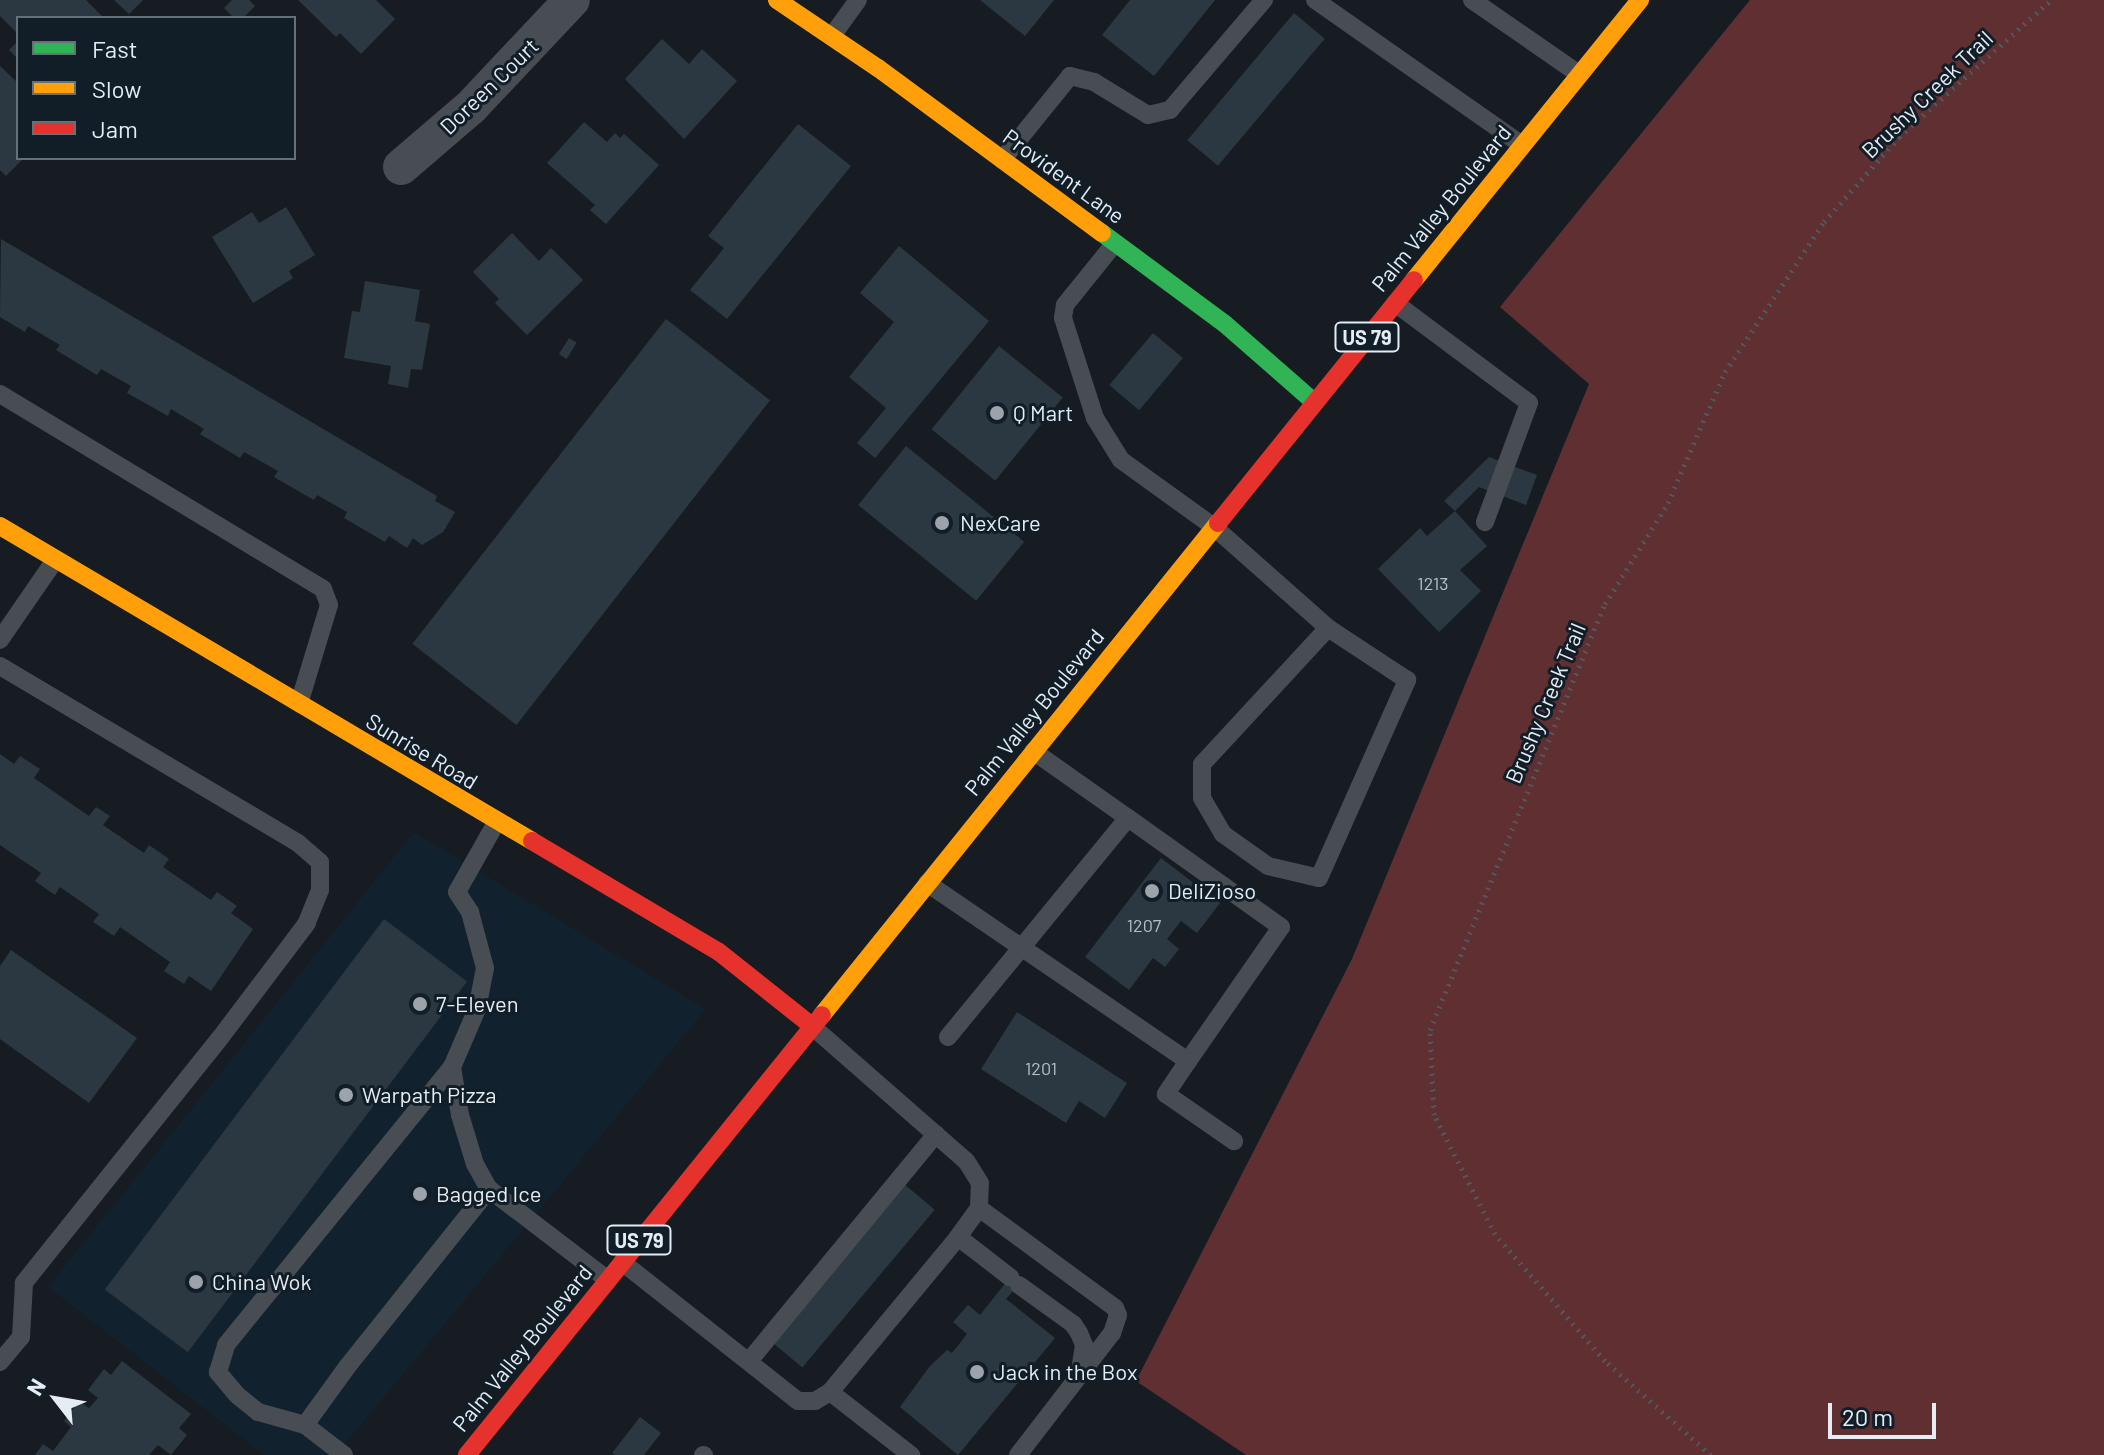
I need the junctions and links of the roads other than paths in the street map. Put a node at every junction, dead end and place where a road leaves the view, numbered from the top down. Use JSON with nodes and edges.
{"nodes":[{"id":1,"x":572,"y":0,"type":"edge"},
{"id":2,"x":858,"y":0,"type":"edge"},
{"id":3,"x":1264,"y":0,"type":"edge"},
{"id":4,"x":1315,"y":0,"type":"edge"},
{"id":5,"x":1472,"y":0,"type":"edge"},
{"id":6,"x":1640,"y":0,"type":"edge"},
{"id":7,"x":788,"y":3,"type":"edge"},
{"id":8,"x":832,"y":36,"type":"junction"},
{"id":9,"x":1579,"y":74,"type":"junction"},
{"id":10,"x":1522,"y":145,"type":"junction"},
{"id":11,"x":1002,"y":160,"type":"junction"},
{"id":12,"x":401,"y":167,"type":"dead end"},
{"id":13,"x":1115,"y":243,"type":"junction"},
{"id":14,"x":1395,"y":303,"type":"junction"},
{"id":15,"x":0,"y":394,"type":"edge"},
{"id":16,"x":1314,"y":402,"type":"junction"},
{"id":17,"x":1485,"y":522,"type":"dead end"},
{"id":18,"x":0,"y":526,"type":"edge"},
{"id":19,"x":1214,"y":527,"type":"junction"},
{"id":20,"x":55,"y":560,"type":"junction"},
{"id":21,"x":1328,"y":628,"type":"junction"},
{"id":22,"x":0,"y":640,"type":"edge"},
{"id":23,"x":0,"y":666,"type":"edge"},
{"id":24,"x":299,"y":705,"type":"junction"},
{"id":25,"x":1033,"y":751,"type":"junction"},
{"id":26,"x":1128,"y":818,"type":"junction"},
{"id":27,"x":496,"y":823,"type":"junction"},
{"id":28,"x":927,"y":883,"type":"junction"},
{"id":29,"x":1022,"y":948,"type":"junction"},
{"id":30,"x":812,"y":1026,"type":"junction"},
{"id":31,"x":948,"y":1037,"type":"dead end"},
{"id":32,"x":1188,"y":1061,"type":"junction"},
{"id":33,"x":452,"y":1067,"type":"junction"},
{"id":34,"x":936,"y":1134,"type":"junction"},
{"id":35,"x":1234,"y":1141,"type":"dead end"},
{"id":36,"x":489,"y":1189,"type":"junction"},
{"id":37,"x":979,"y":1208,"type":"junction"},
{"id":38,"x":958,"y":1237,"type":"junction"},
{"id":39,"x":622,"y":1262,"type":"junction"},
{"id":40,"x":608,"y":1280,"type":"junction"},
{"id":41,"x":749,"y":1361,"type":"junction"},
{"id":42,"x":0,"y":1362,"type":"edge"},
{"id":43,"x":1078,"y":1378,"type":"junction"},
{"id":44,"x":830,"y":1392,"type":"junction"},
{"id":45,"x":305,"y":1425,"type":"junction"},
{"id":46,"x":344,"y":1455,"type":"edge"},
{"id":47,"x":467,"y":1455,"type":"edge"},
{"id":48,"x":911,"y":1455,"type":"edge"},
{"id":49,"x":1018,"y":1455,"type":"edge"}],
"edges":[{"from":1,"to":12,"type":"street","name":"Doreen Court"},
{"from":2,"to":8,"type":"lane"},
{"from":3,"to":11,"type":"lane"},
{"from":4,"to":10,"type":"lane"},
{"from":5,"to":9,"type":"lane"},
{"from":6,"to":9,"type":"main road","name":"Palm Valley Boulevard","number":"US 79"},
{"from":7,"to":8,"type":"main road","name":"Provident Lane"},
{"from":8,"to":11,"type":"main road","name":"Provident Lane"},
{"from":9,"to":10,"type":"main road","name":"Palm Valley Boulevard","number":"US 79"},
{"from":10,"to":14,"type":"main road","name":"Palm Valley Boulevard","number":"US 79"},
{"from":11,"to":13,"type":"main road","name":"Provident Lane"},
{"from":13,"to":16,"type":"main road","name":"Provident Lane"},
{"from":13,"to":19,"type":"lane"},
{"from":14,"to":16,"type":"main road","name":"Palm Valley Boulevard","number":"US 79"},
{"from":14,"to":17,"type":"lane"},
{"from":15,"to":24,"type":"lane"},
{"from":16,"to":19,"type":"main road","name":"Palm Valley Boulevard","number":"US 79"},
{"from":18,"to":20,"type":"main road","name":"Sunrise Road"},
{"from":19,"to":21,"type":"lane"},
{"from":19,"to":25,"type":"main road","name":"Palm Valley Boulevard","number":"US 79"},
{"from":20,"to":22,"type":"lane"},
{"from":20,"to":24,"type":"main road","name":"Sunrise Road"},
{"from":21,"to":21,"type":"lane"},
{"from":23,"to":42,"type":"lane"},
{"from":24,"to":27,"type":"main road","name":"Sunrise Road"},
{"from":25,"to":26,"type":"lane"},
{"from":25,"to":28,"type":"main road","name":"Palm Valley Boulevard","number":"US 79"},
{"from":26,"to":29,"type":"lane"},
{"from":26,"to":32,"type":"lane"},
{"from":27,"to":30,"type":"main road","name":"Sunrise Road"},
{"from":27,"to":33,"type":"lane"},
{"from":28,"to":29,"type":"lane"},
{"from":28,"to":30,"type":"main road","name":"Palm Valley Boulevard","number":"US 79"},
{"from":29,"to":31,"type":"lane"},
{"from":29,"to":32,"type":"lane"},
{"from":30,"to":34,"type":"lane"},
{"from":30,"to":39,"type":"main road","name":"Palm Valley Boulevard","number":"US 79"},
{"from":32,"to":35,"type":"lane"},
{"from":33,"to":36,"type":"lane"},
{"from":33,"to":45,"type":"lane"},
{"from":34,"to":37,"type":"lane"},
{"from":34,"to":41,"type":"lane"},
{"from":36,"to":40,"type":"lane"},
{"from":36,"to":45,"type":"lane"},
{"from":37,"to":38,"type":"lane"},
{"from":37,"to":43,"type":"lane"},
{"from":38,"to":43,"type":"lane"},
{"from":38,"to":44,"type":"lane"},
{"from":39,"to":40,"type":"main road","name":"Palm Valley Boulevard","number":"US 79"},
{"from":39,"to":41,"type":"lane"},
{"from":40,"to":47,"type":"main road","name":"Palm Valley Boulevard","number":"US 79"},
{"from":41,"to":44,"type":"lane"},
{"from":43,"to":49,"type":"lane"},
{"from":44,"to":48,"type":"lane"},
{"from":45,"to":46,"type":"lane"}]}
